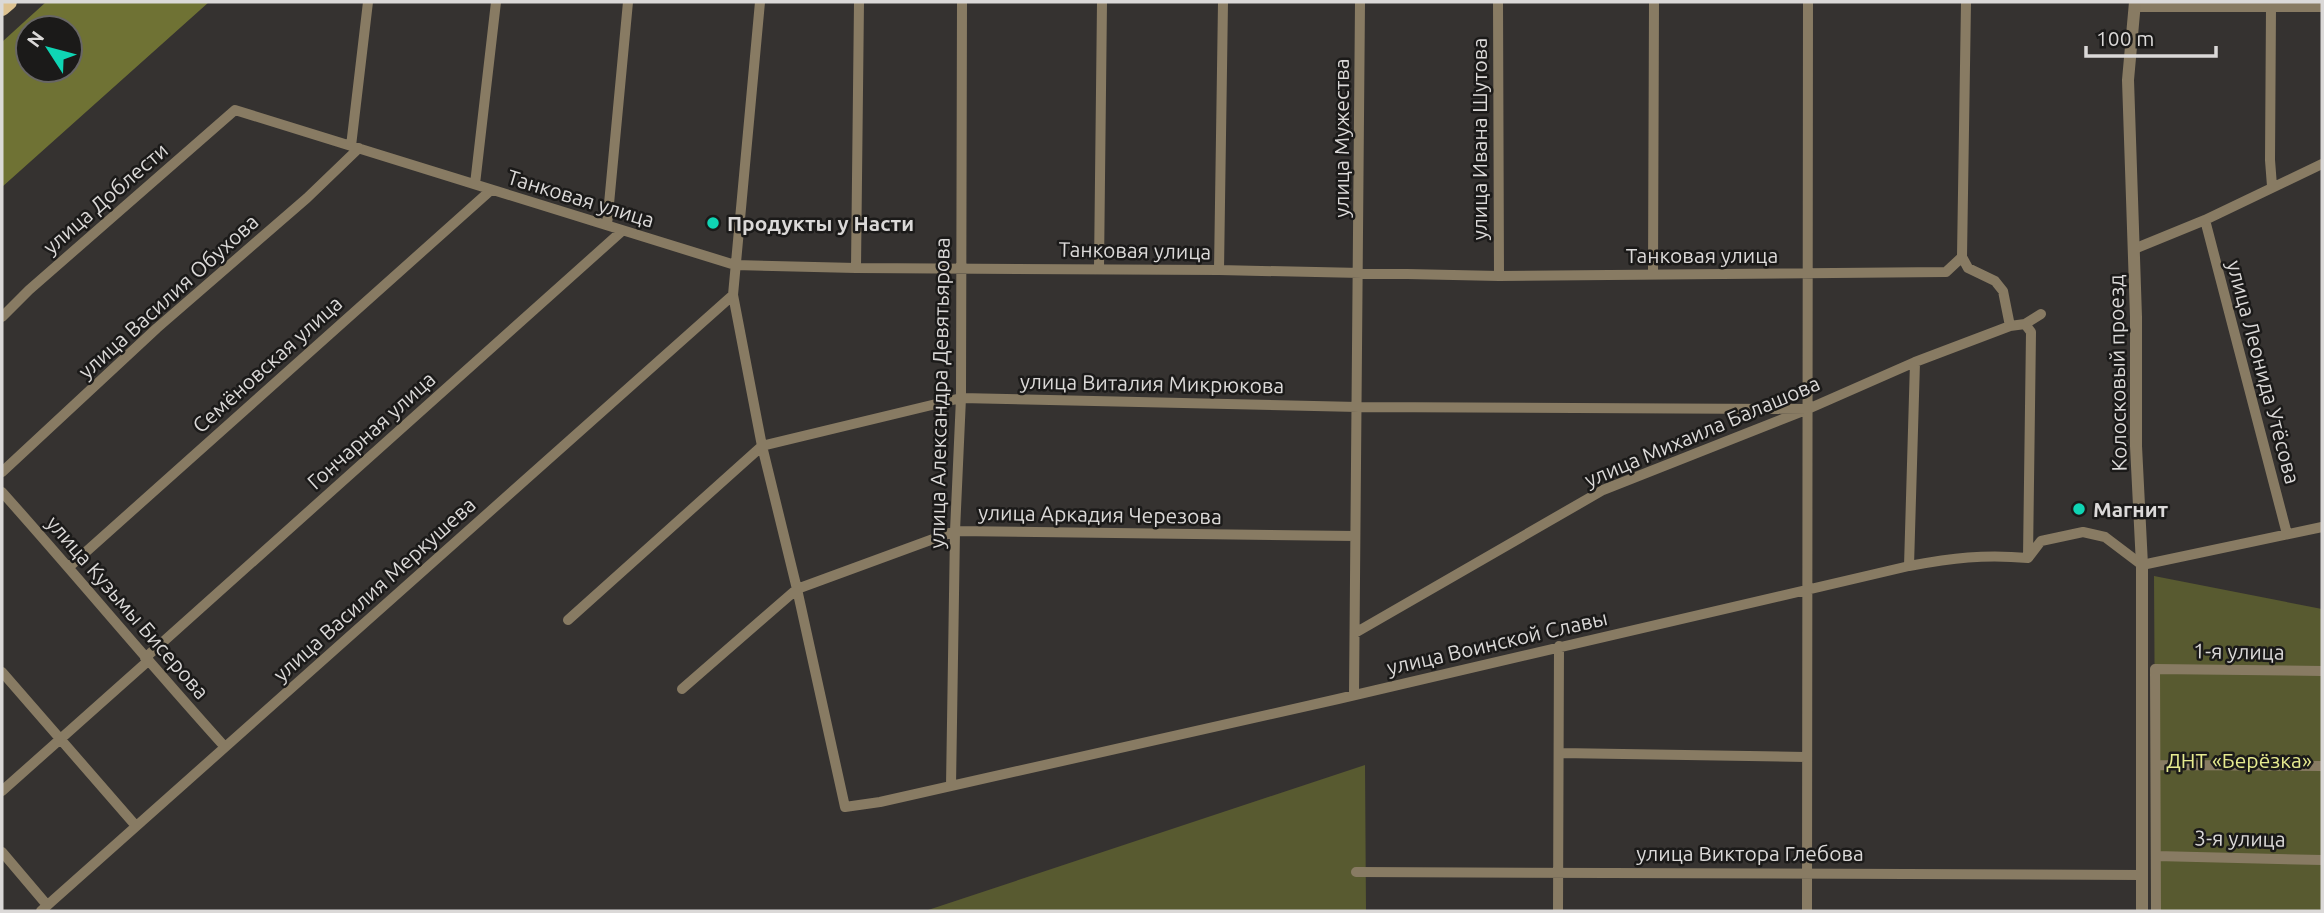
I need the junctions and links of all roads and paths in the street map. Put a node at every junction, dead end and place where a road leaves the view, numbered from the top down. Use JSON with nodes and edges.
{"nodes":[{"id":1,"x":9,"y":2,"type":"edge"},
{"id":2,"x":368,"y":2,"type":"edge"},
{"id":3,"x":496,"y":2,"type":"edge"},
{"id":4,"x":628,"y":2,"type":"edge"},
{"id":5,"x":760,"y":2,"type":"edge"},
{"id":6,"x":859,"y":2,"type":"edge"},
{"id":7,"x":962,"y":2,"type":"edge"},
{"id":8,"x":1102,"y":2,"type":"edge"},
{"id":9,"x":1223,"y":2,"type":"edge"},
{"id":10,"x":1360,"y":2,"type":"edge"},
{"id":11,"x":1498,"y":2,"type":"edge"},
{"id":12,"x":1654,"y":2,"type":"edge"},
{"id":13,"x":1808,"y":2,"type":"edge"},
{"id":14,"x":1966,"y":2,"type":"edge"},
{"id":15,"x":2135,"y":5,"type":"edge"},
{"id":16,"x":2270,"y":7,"type":"junction"},
{"id":17,"x":2322,"y":7,"type":"edge"},
{"id":18,"x":2,"y":8,"type":"edge"},
{"id":19,"x":235,"y":110,"type":"joint"},
{"id":20,"x":356,"y":147,"type":"junction"},
{"id":21,"x":2322,"y":164,"type":"edge"},
{"id":22,"x":475,"y":184,"type":"junction"},
{"id":23,"x":2272,"y":186,"type":"junction"},
{"id":24,"x":491,"y":190,"type":"junction"},
{"id":25,"x":2204,"y":220,"type":"junction"},
{"id":26,"x":607,"y":225,"type":"junction"},
{"id":27,"x":622,"y":231,"type":"junction"},
{"id":28,"x":2134,"y":249,"type":"junction"},
{"id":29,"x":1962,"y":257,"type":"junction"},
{"id":30,"x":735,"y":265,"type":"junction"},
{"id":31,"x":856,"y":268,"type":"junction"},
{"id":32,"x":1099,"y":268,"type":"junction"},
{"id":33,"x":962,"y":269,"type":"junction"},
{"id":34,"x":1220,"y":270,"type":"junction"},
{"id":35,"x":1653,"y":274,"type":"junction"},
{"id":36,"x":1359,"y":275,"type":"junction"},
{"id":37,"x":1807,"y":275,"type":"junction"},
{"id":38,"x":1499,"y":276,"type":"junction"},
{"id":39,"x":733,"y":295,"type":"junction"},
{"id":40,"x":2041,"y":314,"type":"dead end"},
{"id":41,"x":2,"y":317,"type":"edge"},
{"id":42,"x":2025,"y":324,"type":"junction"},
{"id":43,"x":2010,"y":326,"type":"junction"},
{"id":44,"x":1915,"y":362,"type":"junction"},
{"id":45,"x":961,"y":398,"type":"junction"},
{"id":46,"x":1357,"y":407,"type":"junction"},
{"id":47,"x":1808,"y":409,"type":"junction"},
{"id":48,"x":762,"y":446,"type":"junction"},
{"id":49,"x":2,"y":472,"type":"edge"},
{"id":50,"x":2,"y":492,"type":"edge"},
{"id":51,"x":2322,"y":527,"type":"edge"},
{"id":52,"x":955,"y":531,"type":"junction"},
{"id":53,"x":2287,"y":534,"type":"junction"},
{"id":54,"x":1355,"y":536,"type":"junction"},
{"id":55,"x":2028,"y":558,"type":"junction"},
{"id":56,"x":2142,"y":565,"type":"junction"},
{"id":57,"x":1909,"y":566,"type":"junction"},
{"id":58,"x":69,"y":567,"type":"junction"},
{"id":59,"x":1807,"y":588,"type":"junction"},
{"id":60,"x":797,"y":589,"type":"junction"},
{"id":61,"x":568,"y":620,"type":"dead end"},
{"id":62,"x":1355,"y":633,"type":"junction"},
{"id":63,"x":1559,"y":646,"type":"junction"},
{"id":64,"x":146,"y":660,"type":"junction"},
{"id":65,"x":2322,"y":671,"type":"edge"},
{"id":66,"x":2,"y":672,"type":"edge"},
{"id":67,"x":682,"y":689,"type":"dead end"},
{"id":68,"x":1354,"y":695,"type":"junction"},
{"id":69,"x":60,"y":739,"type":"junction"},
{"id":70,"x":225,"y":747,"type":"junction"},
{"id":71,"x":1560,"y":753,"type":"junction"},
{"id":72,"x":1806,"y":757,"type":"junction"},
{"id":73,"x":2157,"y":765,"type":"junction"},
{"id":74,"x":2322,"y":765,"type":"edge"},
{"id":75,"x":951,"y":786,"type":"junction"},
{"id":76,"x":2,"y":791,"type":"edge"},
{"id":77,"x":136,"y":826,"type":"junction"},
{"id":78,"x":2,"y":852,"type":"edge"},
{"id":79,"x":2156,"y":856,"type":"junction"},
{"id":80,"x":2322,"y":860,"type":"edge"},
{"id":81,"x":1356,"y":872,"type":"dead end"},
{"id":82,"x":1558,"y":872,"type":"junction"},
{"id":83,"x":1808,"y":872,"type":"junction"},
{"id":84,"x":2143,"y":875,"type":"junction"},
{"id":85,"x":44,"y":908,"type":"edge"},
{"id":86,"x":1558,"y":911,"type":"edge"},
{"id":87,"x":1807,"y":911,"type":"edge"},
{"id":88,"x":2143,"y":911,"type":"edge"},
{"id":89,"x":2156,"y":911,"type":"edge"}],
"edges":[{"from":1,"to":18,"type":"main road"},
{"from":2,"to":20,"type":"street"},
{"from":3,"to":22,"type":"street"},
{"from":4,"to":26,"type":"street"},
{"from":5,"to":30,"type":"street"},
{"from":6,"to":31,"type":"street"},
{"from":7,"to":33,"type":"street","name":"улица Александра Девятьярова"},
{"from":8,"to":32,"type":"street"},
{"from":9,"to":34,"type":"street"},
{"from":10,"to":36,"type":"street","name":"улица Мужества"},
{"from":11,"to":38,"type":"street","name":"улица Ивана Шутова"},
{"from":12,"to":35,"type":"street"},
{"from":13,"to":37,"type":"street"},
{"from":14,"to":29,"type":"street"},
{"from":15,"to":16,"type":"street"},
{"from":15,"to":28,"type":"street","name":"Колосковый проезд"},
{"from":16,"to":17,"type":"street"},
{"from":16,"to":23,"type":"street"},
{"from":19,"to":20,"type":"street","name":"Танковая улица"},
{"from":19,"to":41,"type":"street","name":"улица Доблести"},
{"from":20,"to":22,"type":"street","name":"Танковая улица"},
{"from":20,"to":49,"type":"street","name":"улица Василия Обухова"},
{"from":21,"to":23,"type":"street"},
{"from":22,"to":24,"type":"street","name":"Танковая улица"},
{"from":23,"to":25,"type":"street"},
{"from":24,"to":26,"type":"street","name":"Танковая улица"},
{"from":24,"to":58,"type":"street","name":"Семёновская улица"},
{"from":25,"to":28,"type":"street"},
{"from":25,"to":53,"type":"street","name":"улица Леонида Утёсова"},
{"from":26,"to":27,"type":"street","name":"Танковая улица"},
{"from":27,"to":30,"type":"street","name":"Танковая улица"},
{"from":27,"to":64,"type":"street","name":"Гончарная улица"},
{"from":28,"to":56,"type":"street","name":"Колосковый проезд"},
{"from":29,"to":37,"type":"street","name":"Танковая улица"},
{"from":29,"to":43,"type":"street"},
{"from":30,"to":31,"type":"street","name":"Танковая улица"},
{"from":30,"to":39,"type":"street"},
{"from":31,"to":33,"type":"street","name":"Танковая улица"},
{"from":32,"to":33,"type":"street","name":"Танковая улица"},
{"from":32,"to":34,"type":"street","name":"Танковая улица"},
{"from":33,"to":45,"type":"street","name":"улица Александра Девятьярова"},
{"from":34,"to":36,"type":"street","name":"Танковая улица"},
{"from":35,"to":37,"type":"street","name":"Танковая улица"},
{"from":35,"to":38,"type":"street","name":"Танковая улица"},
{"from":36,"to":38,"type":"street","name":"Танковая улица"},
{"from":36,"to":46,"type":"street","name":"улица Мужества"},
{"from":37,"to":47,"type":"street"},
{"from":39,"to":48,"type":"street"},
{"from":39,"to":70,"type":"street","name":"улица Василия Меркушева"},
{"from":40,"to":42,"type":"street","name":"улица Михаила Балашова"},
{"from":42,"to":43,"type":"street","name":"улица Михаила Балашова"},
{"from":42,"to":55,"type":"street"},
{"from":43,"to":44,"type":"street","name":"улица Михаила Балашова"},
{"from":44,"to":47,"type":"street","name":"улица Михаила Балашова"},
{"from":44,"to":57,"type":"street"},
{"from":45,"to":46,"type":"street","name":"улица Виталия Микрюкова"},
{"from":45,"to":48,"type":"street","name":"улица Виталия Микрюкова"},
{"from":45,"to":52,"type":"street","name":"улица Александра Девятьярова"},
{"from":46,"to":47,"type":"street","name":"улица Виталия Микрюкова"},
{"from":46,"to":54,"type":"street","name":"улица Мужества"},
{"from":47,"to":59,"type":"street"},
{"from":47,"to":62,"type":"street","name":"улица Михаила Балашова"},
{"from":48,"to":60,"type":"street"},
{"from":48,"to":61,"type":"street","name":"улица Виталия Микрюкова"},
{"from":50,"to":58,"type":"street","name":"улица Кузьмы Бисерова"},
{"from":51,"to":53,"type":"street"},
{"from":52,"to":54,"type":"street","name":"улица Аркадия Черезова"},
{"from":52,"to":60,"type":"street","name":"улица Аркадия Черезова"},
{"from":52,"to":75,"type":"street","name":"улица Александра Девятьярова"},
{"from":53,"to":56,"type":"street"},
{"from":54,"to":62,"type":"street","name":"улица Мужества"},
{"from":55,"to":56,"type":"street"},
{"from":55,"to":57,"type":"street","name":"улица Воинской Славы"},
{"from":56,"to":84,"type":"street","name":"Колосковый проезд"},
{"from":57,"to":59,"type":"street","name":"улица Воинской Славы"},
{"from":58,"to":64,"type":"street","name":"улица Кузьмы Бисерова"},
{"from":59,"to":63,"type":"street","name":"улица Воинской Славы"},
{"from":59,"to":72,"type":"street"},
{"from":60,"to":67,"type":"street","name":"улица Аркадия Черезова"},
{"from":60,"to":75,"type":"street","name":"улица Воинской Славы"},
{"from":62,"to":68,"type":"street","name":"улица Мужества"},
{"from":63,"to":68,"type":"street","name":"улица Воинской Славы"},
{"from":63,"to":71,"type":"street"},
{"from":64,"to":69,"type":"street","name":"Гончарная улица"},
{"from":64,"to":70,"type":"street","name":"улица Кузьмы Бисерова"},
{"from":65,"to":73,"type":"street","name":"1-я улица"},
{"from":66,"to":69,"type":"street"},
{"from":68,"to":75,"type":"street","name":"улица Воинской Славы"},
{"from":69,"to":76,"type":"street","name":"Гончарная улица"},
{"from":69,"to":77,"type":"street"},
{"from":70,"to":77,"type":"street","name":"улица Василия Меркушева"},
{"from":71,"to":72,"type":"street"},
{"from":71,"to":82,"type":"street"},
{"from":72,"to":83,"type":"street"},
{"from":73,"to":74,"type":"street"},
{"from":73,"to":79,"type":"street"},
{"from":77,"to":85,"type":"street","name":"улица Василия Меркушева"},
{"from":78,"to":85,"type":"street"},
{"from":79,"to":80,"type":"street","name":"3-я улица"},
{"from":79,"to":89,"type":"street"},
{"from":81,"to":82,"type":"street","name":"улица Виктора Глебова"},
{"from":82,"to":83,"type":"street","name":"улица Виктора Глебова"},
{"from":82,"to":86,"type":"street"},
{"from":83,"to":84,"type":"street","name":"улица Виктора Глебова"},
{"from":83,"to":87,"type":"street"},
{"from":84,"to":88,"type":"street","name":"Колосковый проезд"}]}
